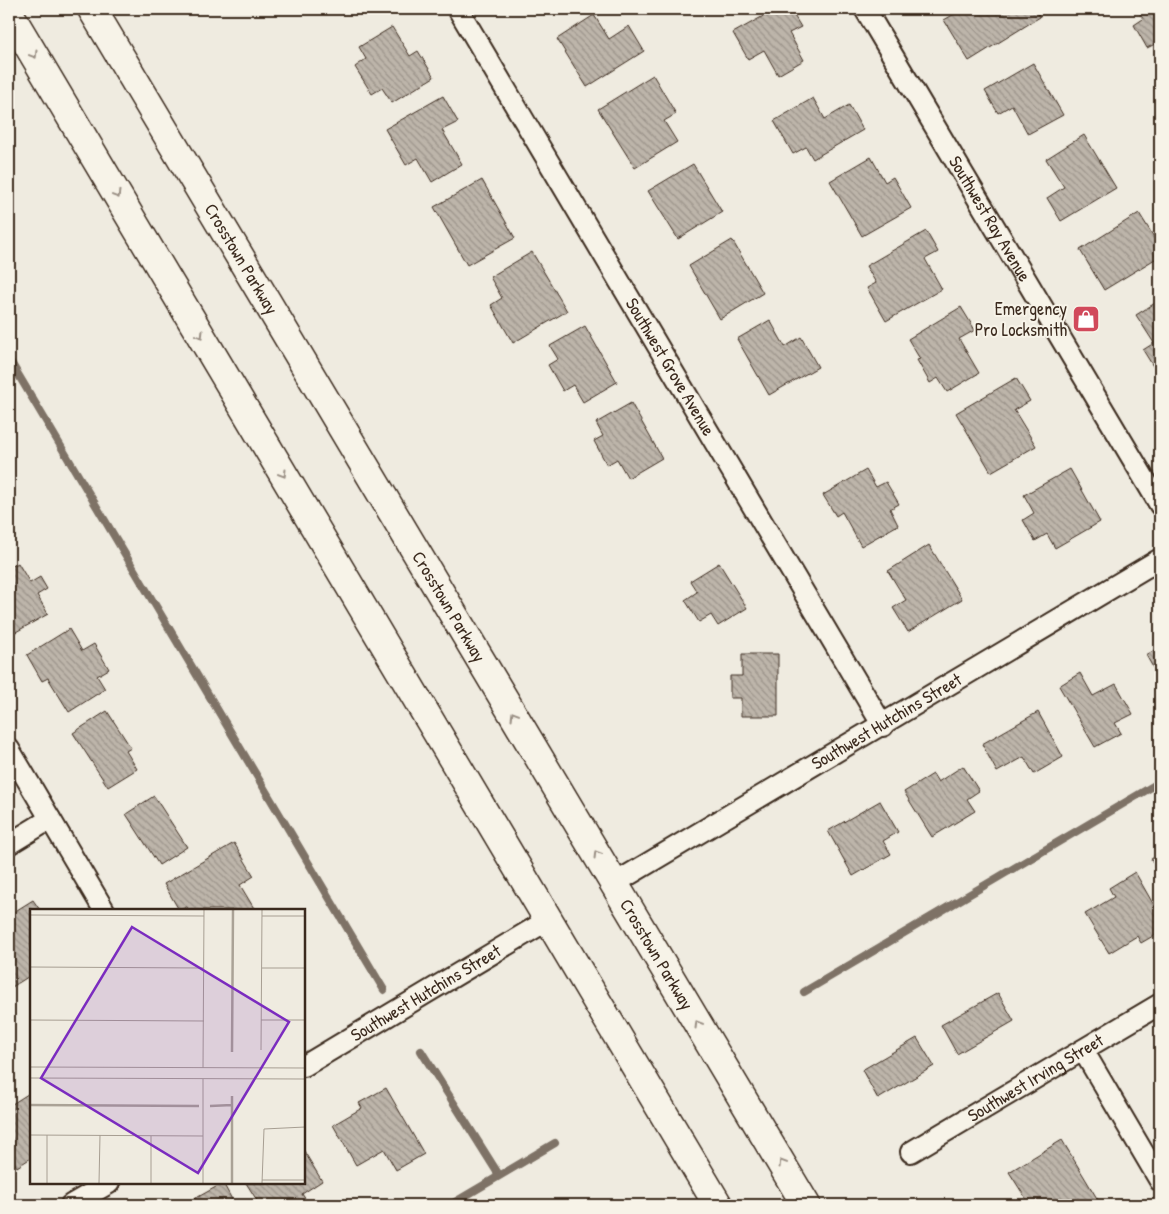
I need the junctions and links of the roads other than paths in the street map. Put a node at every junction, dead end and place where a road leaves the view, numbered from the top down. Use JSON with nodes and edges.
{"nodes":[{"id":1,"x":92,"y":9,"type":"edge"},
{"id":2,"x":458,"y":9,"type":"edge"},
{"id":3,"x":865,"y":9,"type":"edge"},
{"id":4,"x":9,"y":13,"type":"edge"},
{"id":5,"x":1160,"y":506,"type":"edge"},
{"id":6,"x":1160,"y":560,"type":"edge"},
{"id":7,"x":883,"y":726,"type":"junction"},
{"id":8,"x":9,"y":749,"type":"edge"},
{"id":9,"x":50,"y":819,"type":"junction"},
{"id":10,"x":9,"y":844,"type":"edge"},
{"id":11,"x":615,"y":884,"type":"junction"},
{"id":12,"x":103,"y":909,"type":"edge"},
{"id":13,"x":548,"y":920,"type":"junction"},
{"id":14,"x":1160,"y":1004,"type":"edge"},
{"id":15,"x":1083,"y":1050,"type":"junction"},
{"id":16,"x":305,"y":1065,"type":"edge"},
{"id":17,"x":911,"y":1152,"type":"dead end"},
{"id":18,"x":1160,"y":1181,"type":"edge"},
{"id":19,"x":107,"y":1184,"type":"edge"},
{"id":20,"x":72,"y":1205,"type":"edge"},
{"id":21,"x":718,"y":1205,"type":"edge"},
{"id":22,"x":806,"y":1205,"type":"edge"}],
"edges":[{"from":11,"to":1,"type":"main road","name":"Crosstown Parkway","one_way":true},
{"from":2,"to":7,"type":"street","name":"Southwest Grove Avenue"},
{"from":3,"to":5,"type":"street","name":"Southwest Ray Avenue"},
{"from":4,"to":13,"type":"main road","one_way":true},
{"from":6,"to":7,"type":"street","name":"Southwest Hutchins Street"},
{"from":7,"to":11,"type":"street","name":"Southwest Hutchins Street"},
{"from":8,"to":9,"type":"street"},
{"from":9,"to":10,"type":"street"},
{"from":9,"to":12,"type":"street"},
{"from":22,"to":11,"type":"main road","name":"Crosstown Parkway","one_way":true},
{"from":13,"to":16,"type":"street","name":"Southwest Hutchins Street"},
{"from":13,"to":21,"type":"main road"},
{"from":14,"to":15,"type":"street","name":"Southwest Irving Street"},
{"from":15,"to":17,"type":"street","name":"Southwest Irving Street"},
{"from":15,"to":18,"type":"street"},
{"from":19,"to":20,"type":"street"}]}
